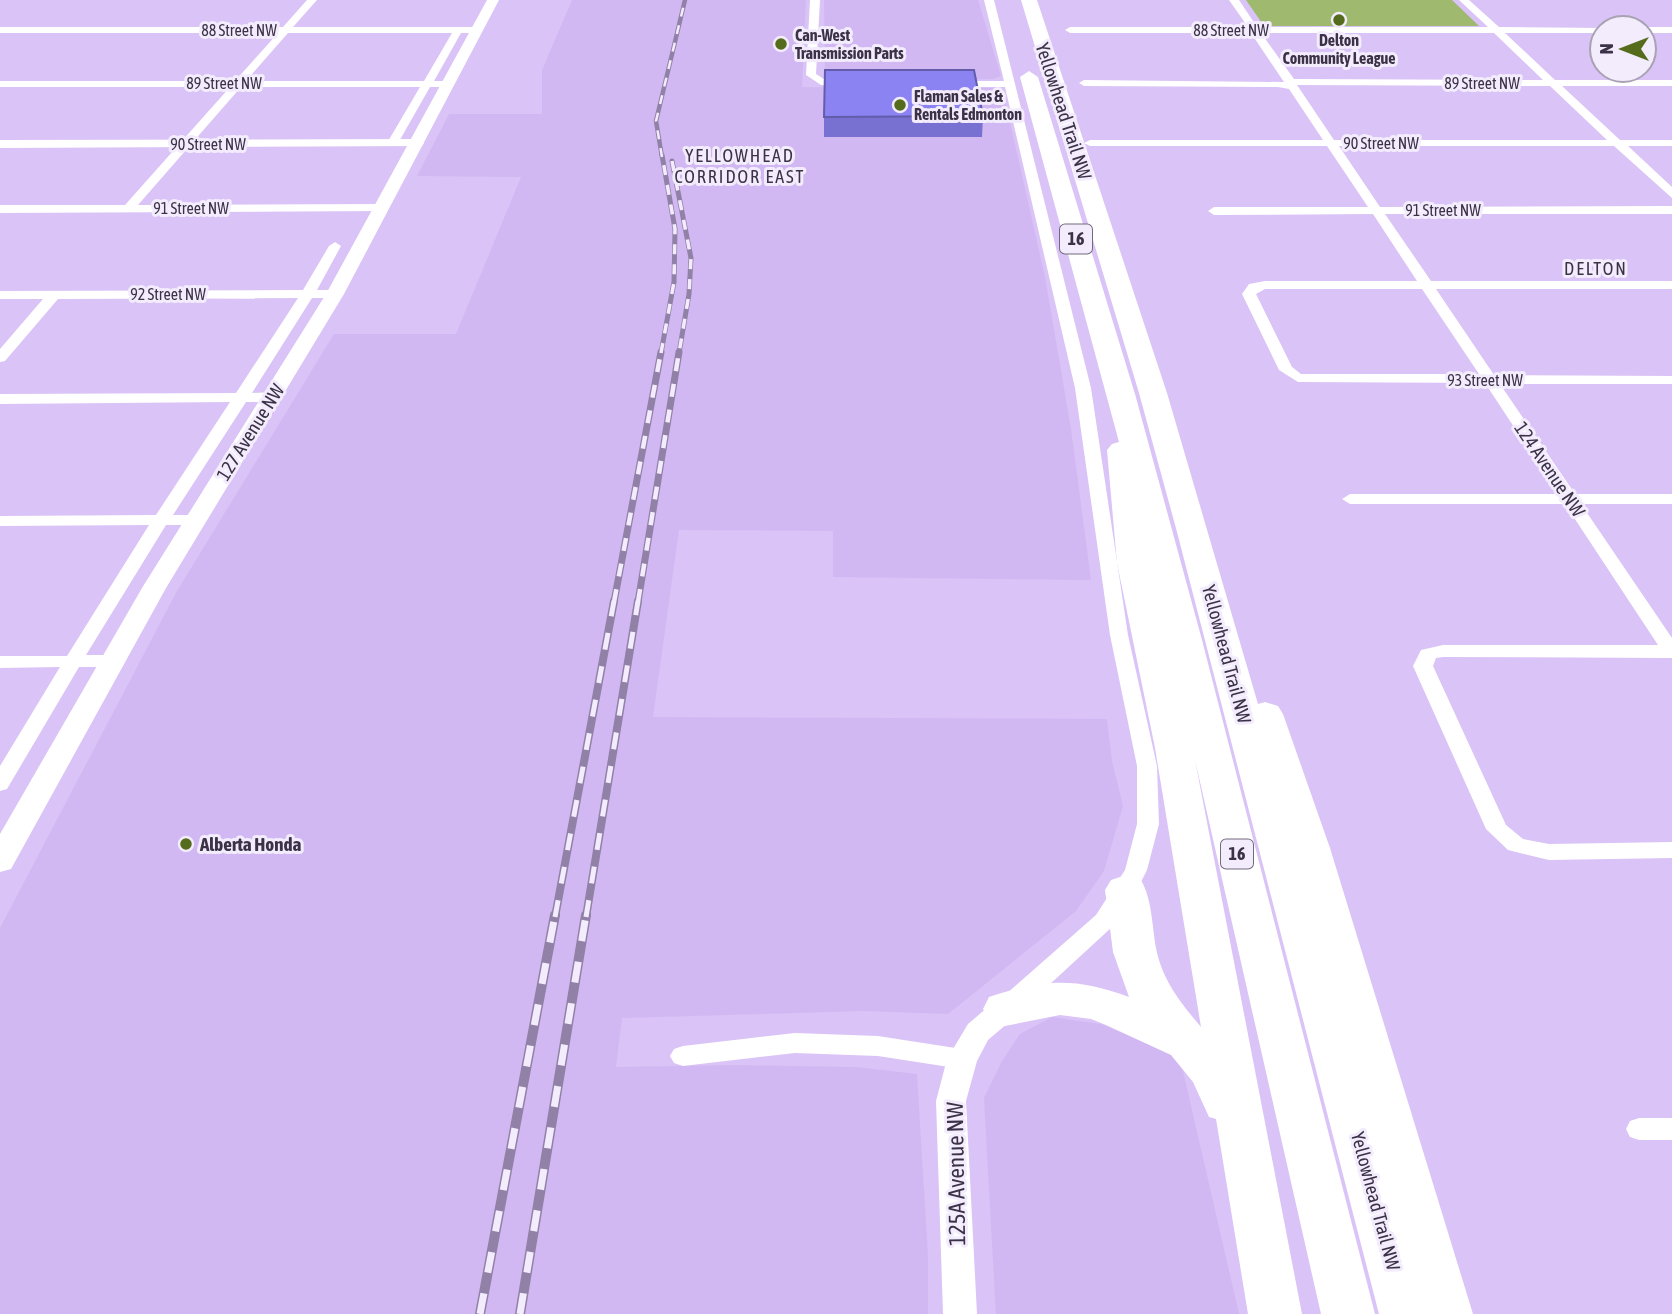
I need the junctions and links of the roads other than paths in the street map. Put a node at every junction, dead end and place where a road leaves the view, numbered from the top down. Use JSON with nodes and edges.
{"nodes":[{"id":1,"x":312,"y":0,"type":"edge"},
{"id":2,"x":493,"y":0,"type":"edge"},
{"id":3,"x":815,"y":0,"type":"edge"},
{"id":4,"x":989,"y":0,"type":"edge"},
{"id":5,"x":1234,"y":0,"type":"edge"},
{"id":6,"x":1465,"y":0,"type":"edge"},
{"id":7,"x":1015,"y":4,"type":"edge"},
{"id":8,"x":0,"y":30,"type":"edge"},
{"id":9,"x":286,"y":30,"type":"junction"},
{"id":10,"x":467,"y":30,"type":"junction"},
{"id":11,"x":1070,"y":30,"type":"dead end"},
{"id":12,"x":1254,"y":30,"type":"junction"},
{"id":13,"x":1496,"y":30,"type":"junction"},
{"id":14,"x":1588,"y":30,"type":"edge"},
{"id":15,"x":1024,"y":60,"type":"dead end"},
{"id":16,"x":0,"y":83,"type":"edge"},
{"id":17,"x":238,"y":83,"type":"junction"},
{"id":18,"x":1084,"y":83,"type":"dead end"},
{"id":19,"x":1553,"y":83,"type":"junction"},
{"id":20,"x":1672,"y":83,"type":"edge"},
{"id":21,"x":438,"y":84,"type":"junction"},
{"id":22,"x":866,"y":84,"type":"edge"},
{"id":23,"x":945,"y":84,"type":"edge"},
{"id":24,"x":1011,"y":84,"type":"junction"},
{"id":25,"x":1290,"y":84,"type":"junction"},
{"id":26,"x":417,"y":143,"type":"junction"},
{"id":27,"x":1090,"y":143,"type":"dead end"},
{"id":28,"x":1331,"y":143,"type":"junction"},
{"id":29,"x":1617,"y":143,"type":"junction"},
{"id":30,"x":1672,"y":143,"type":"edge"},
{"id":31,"x":0,"y":144,"type":"edge"},
{"id":32,"x":185,"y":144,"type":"junction"},
{"id":33,"x":393,"y":144,"type":"junction"},
{"id":34,"x":1672,"y":194,"type":"edge"},
{"id":35,"x":129,"y":208,"type":"junction"},
{"id":36,"x":382,"y":208,"type":"junction"},
{"id":37,"x":0,"y":209,"type":"edge"},
{"id":38,"x":1672,"y":210,"type":"edge"},
{"id":39,"x":1214,"y":211,"type":"dead end"},
{"id":40,"x":1376,"y":211,"type":"junction"},
{"id":41,"x":335,"y":246,"type":"dead end"},
{"id":42,"x":1426,"y":285,"type":"junction"},
{"id":43,"x":1672,"y":285,"type":"edge"},
{"id":44,"x":308,"y":294,"type":"junction"},
{"id":45,"x":335,"y":294,"type":"junction"},
{"id":46,"x":0,"y":295,"type":"edge"},
{"id":47,"x":54,"y":295,"type":"junction"},
{"id":48,"x":0,"y":358,"type":"edge"},
{"id":49,"x":1298,"y":378,"type":"joint"},
{"id":50,"x":1490,"y":380,"type":"junction"},
{"id":51,"x":1672,"y":380,"type":"edge"},
{"id":52,"x":1121,"y":394,"type":"junction"},
{"id":53,"x":241,"y":397,"type":"junction"},
{"id":54,"x":272,"y":397,"type":"junction"},
{"id":55,"x":0,"y":399,"type":"edge"},
{"id":56,"x":1350,"y":499,"type":"dead end"},
{"id":57,"x":1569,"y":499,"type":"junction"},
{"id":58,"x":1672,"y":499,"type":"edge"},
{"id":59,"x":160,"y":520,"type":"junction"},
{"id":60,"x":195,"y":520,"type":"junction"},
{"id":61,"x":0,"y":521,"type":"edge"},
{"id":62,"x":1672,"y":651,"type":"edge"},
{"id":63,"x":113,"y":661,"type":"junction"},
{"id":64,"x":0,"y":662,"type":"edge"},
{"id":65,"x":72,"y":662,"type":"junction"},
{"id":66,"x":0,"y":784,"type":"edge"},
{"id":67,"x":1672,"y":850,"type":"edge"},
{"id":68,"x":2,"y":856,"type":"edge"},
{"id":69,"x":1126,"y":890,"type":"junction"},
{"id":70,"x":1005,"y":1009,"type":"junction"},
{"id":71,"x":1192,"y":1046,"type":"junction"},
{"id":72,"x":684,"y":1056,"type":"dead end"},
{"id":73,"x":962,"y":1059,"type":"junction"},
{"id":74,"x":1639,"y":1129,"type":"dead end"},
{"id":75,"x":1672,"y":1129,"type":"edge"},
{"id":76,"x":1243,"y":1139,"type":"junction"},
{"id":77,"x":1436,"y":1313,"type":"edge"},
{"id":78,"x":960,"y":1314,"type":"edge"},
{"id":79,"x":1275,"y":1314,"type":"edge"},
{"id":80,"x":1348,"y":1314,"type":"edge"}],
"edges":[{"from":1,"to":9,"type":"street"},
{"from":2,"to":10,"type":"main road","name":"127 Avenue NW"},
{"from":3,"to":22,"type":"street"},
{"from":4,"to":24,"type":"street","name":"Yellowhead Trail NW"},
{"from":5,"to":12,"type":"street","name":"124 Avenue NW"},
{"from":6,"to":13,"type":"street"},
{"from":7,"to":77,"type":"highway","name":"Yellowhead Trail NW","number":"16"},
{"from":8,"to":9,"type":"street","name":"88 Street NW"},
{"from":9,"to":10,"type":"street","name":"88 Street NW"},
{"from":9,"to":17,"type":"street"},
{"from":10,"to":21,"type":"main road","name":"127 Avenue NW"},
{"from":11,"to":12,"type":"street","name":"88 Street NW"},
{"from":12,"to":13,"type":"street","name":"88 Street NW"},
{"from":12,"to":25,"type":"street","name":"124 Avenue NW"},
{"from":13,"to":14,"type":"street","name":"88 Street NW"},
{"from":13,"to":19,"type":"street"},
{"from":15,"to":52,"type":"highway","name":"Yellowhead Trail NW","number":"16"},
{"from":16,"to":17,"type":"street","name":"89 Street NW"},
{"from":17,"to":21,"type":"street","name":"89 Street NW"},
{"from":17,"to":32,"type":"street"},
{"from":18,"to":25,"type":"street","name":"89 Street NW"},
{"from":19,"to":20,"type":"street","name":"89 Street NW"},
{"from":19,"to":25,"type":"street","name":"89 Street NW"},
{"from":19,"to":29,"type":"street"},
{"from":21,"to":26,"type":"main road","name":"127 Avenue NW"},
{"from":21,"to":33,"type":"street","name":"127 Avenue NW"},
{"from":23,"to":24,"type":"street"},
{"from":24,"to":69,"type":"street","name":"Yellowhead Trail NW"},
{"from":25,"to":28,"type":"street","name":"124 Avenue NW"},
{"from":26,"to":33,"type":"street","name":"90 Street NW"},
{"from":26,"to":36,"type":"main road","name":"127 Avenue NW"},
{"from":27,"to":28,"type":"street","name":"90 Street NW"},
{"from":28,"to":29,"type":"street","name":"90 Street NW"},
{"from":28,"to":40,"type":"street","name":"124 Avenue NW"},
{"from":29,"to":30,"type":"street","name":"90 Street NW"},
{"from":29,"to":34,"type":"street"},
{"from":31,"to":32,"type":"street","name":"90 Street NW"},
{"from":32,"to":33,"type":"street","name":"90 Street NW"},
{"from":32,"to":35,"type":"street"},
{"from":35,"to":36,"type":"street","name":"91 Street NW"},
{"from":35,"to":37,"type":"street","name":"91 Street NW"},
{"from":36,"to":45,"type":"main road","name":"127 Avenue NW"},
{"from":38,"to":40,"type":"street","name":"91 Street NW"},
{"from":39,"to":40,"type":"street","name":"91 Street NW"},
{"from":40,"to":42,"type":"street","name":"124 Avenue NW"},
{"from":41,"to":44,"type":"street","name":"127 Avenue NW"},
{"from":42,"to":43,"type":"street"},
{"from":42,"to":49,"type":"street"},
{"from":42,"to":50,"type":"street","name":"124 Avenue NW"},
{"from":44,"to":45,"type":"street","name":"92 Street NW"},
{"from":44,"to":47,"type":"street","name":"92 Street NW"},
{"from":44,"to":53,"type":"street","name":"127 Avenue NW"},
{"from":45,"to":54,"type":"main road","name":"127 Avenue NW"},
{"from":46,"to":47,"type":"street","name":"92 Street NW"},
{"from":47,"to":48,"type":"street"},
{"from":49,"to":50,"type":"street","name":"93 Street NW"},
{"from":50,"to":51,"type":"street","name":"93 Street NW"},
{"from":50,"to":57,"type":"street","name":"124 Avenue NW"},
{"from":52,"to":76,"type":"highway"},
{"from":52,"to":80,"type":"highway","name":"Yellowhead Trail NW","number":"16"},
{"from":53,"to":54,"type":"street"},
{"from":53,"to":55,"type":"street"},
{"from":53,"to":59,"type":"street","name":"127 Avenue NW"},
{"from":54,"to":60,"type":"main road","name":"127 Avenue NW"},
{"from":56,"to":57,"type":"street"},
{"from":57,"to":58,"type":"street"},
{"from":57,"to":62,"type":"street","name":"124 Avenue NW"},
{"from":59,"to":60,"type":"street"},
{"from":59,"to":61,"type":"street"},
{"from":59,"to":65,"type":"street","name":"127 Avenue NW"},
{"from":60,"to":63,"type":"main road","name":"127 Avenue NW"},
{"from":62,"to":67,"type":"street"},
{"from":63,"to":65,"type":"street"},
{"from":63,"to":68,"type":"main road","name":"127 Avenue NW"},
{"from":64,"to":65,"type":"street"},
{"from":65,"to":66,"type":"street","name":"127 Avenue NW"},
{"from":69,"to":70,"type":"street","name":"Yellowhead Trail NW"},
{"from":69,"to":71,"type":"highway"},
{"from":70,"to":71,"type":"highway"},
{"from":70,"to":73,"type":"street","name":"125A Avenue NW"},
{"from":71,"to":76,"type":"highway"},
{"from":72,"to":73,"type":"street"},
{"from":73,"to":78,"type":"street","name":"125A Avenue NW"},
{"from":74,"to":75,"type":"street"},
{"from":76,"to":79,"type":"highway"}]}
